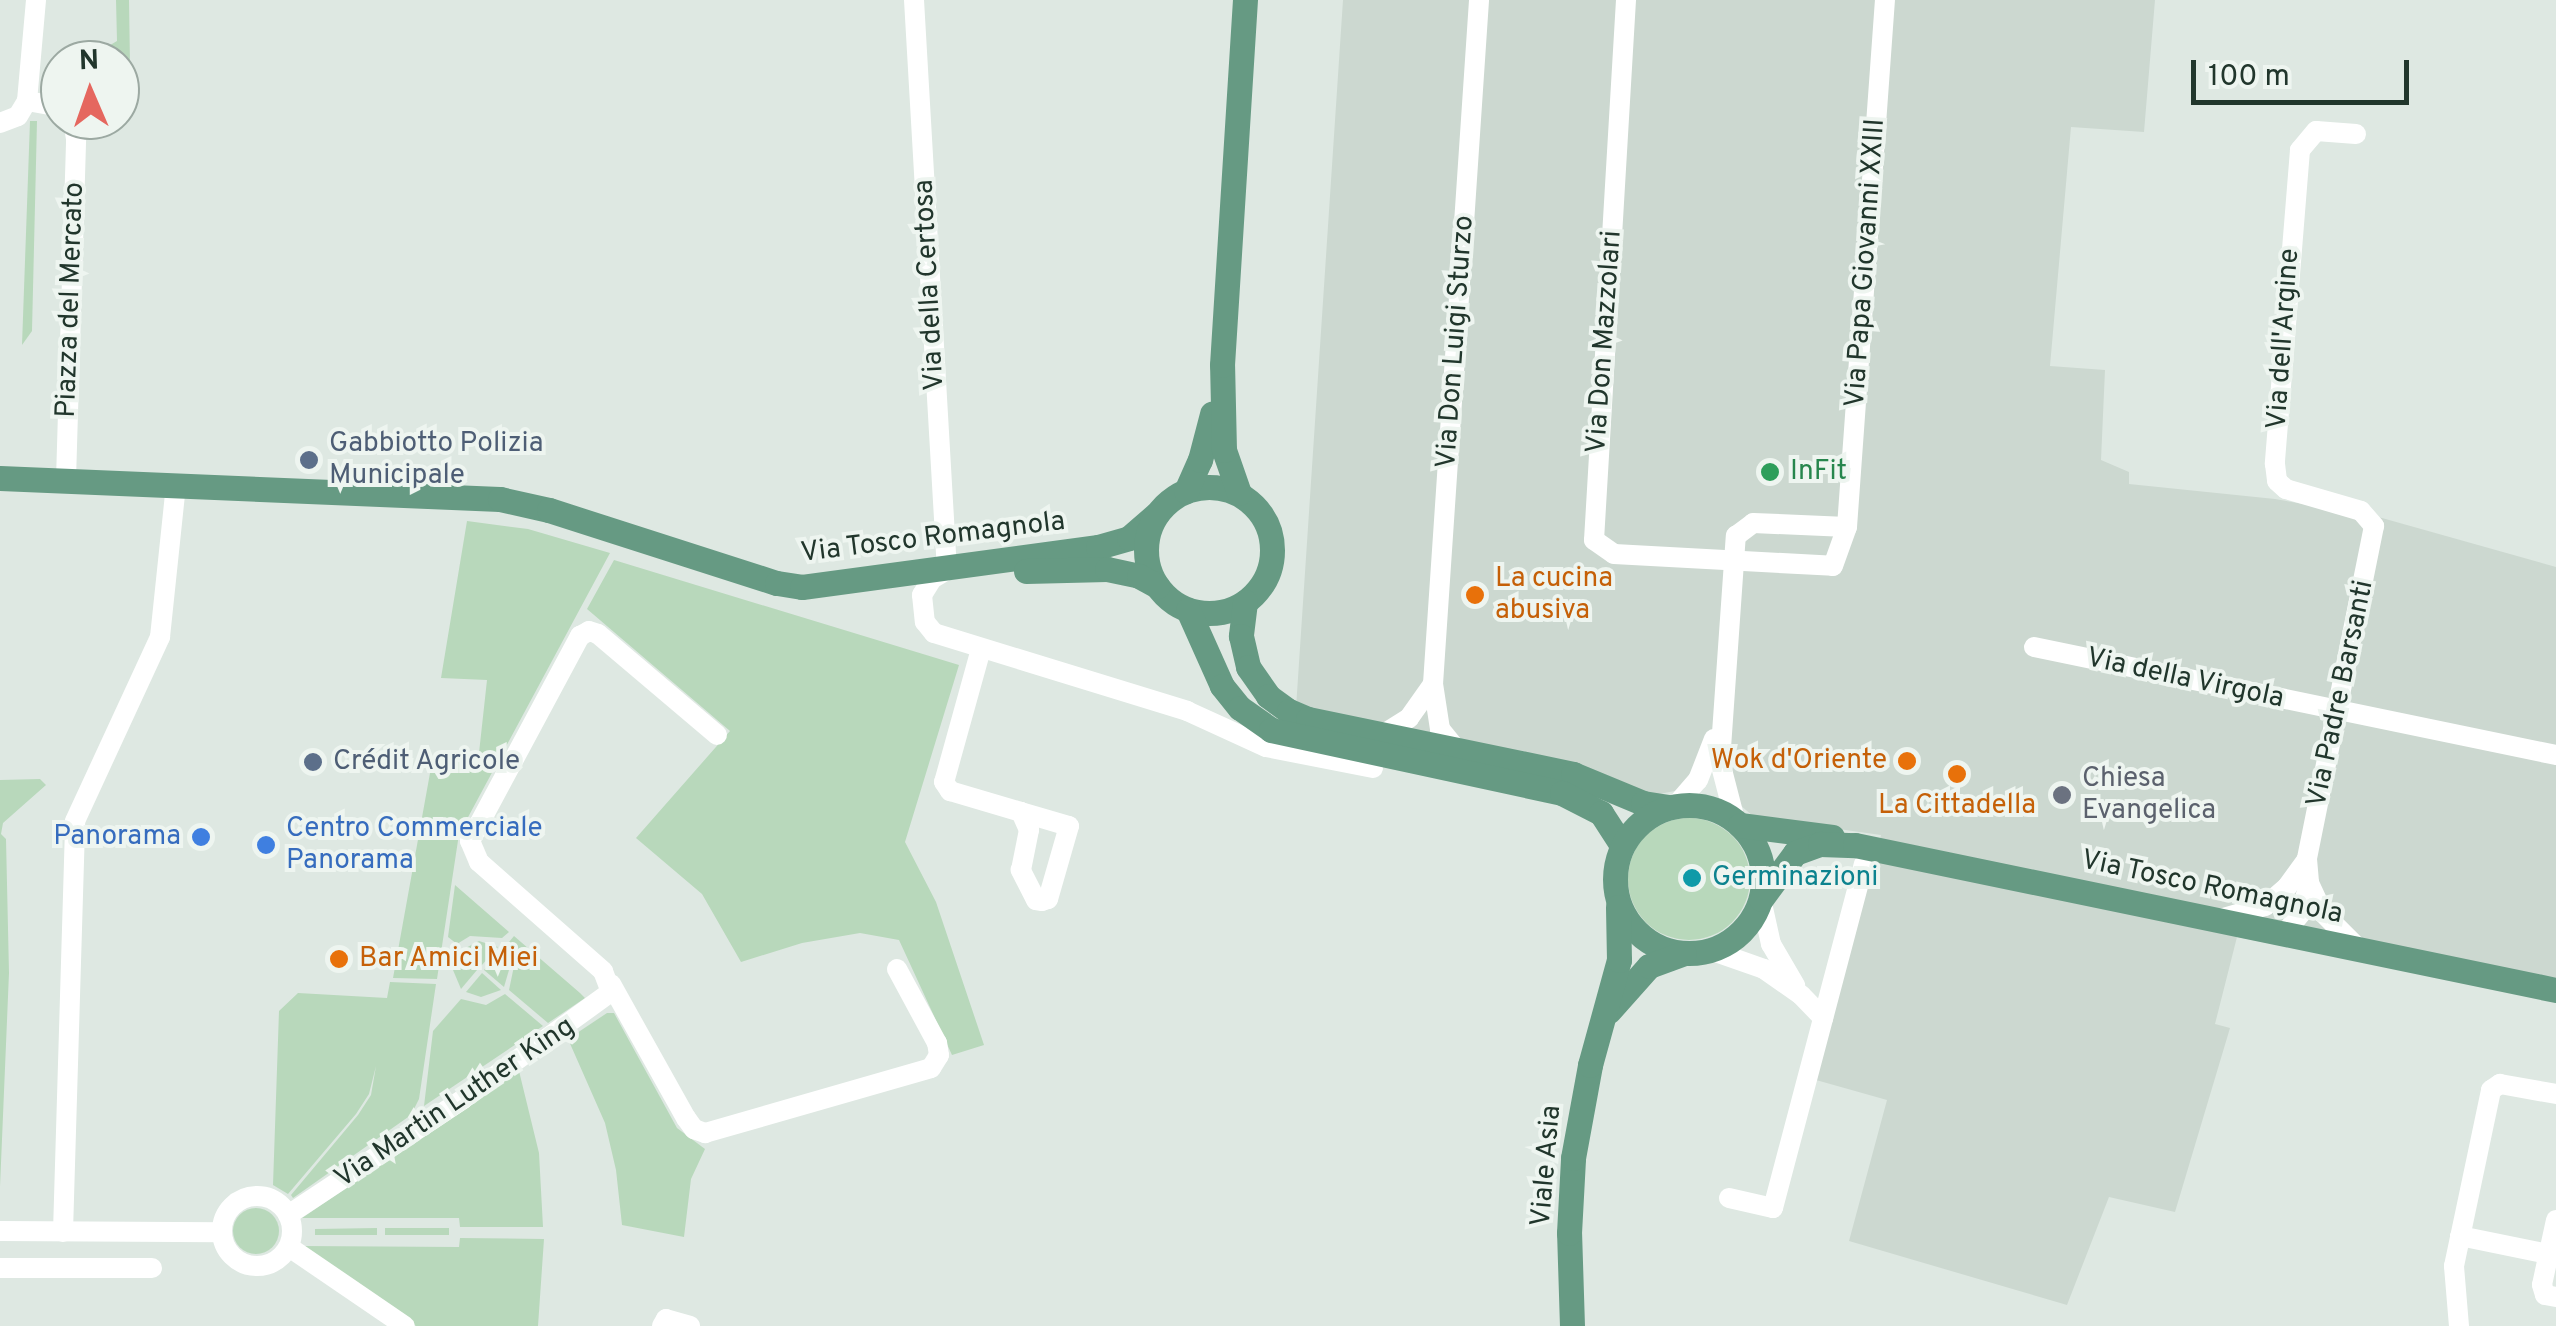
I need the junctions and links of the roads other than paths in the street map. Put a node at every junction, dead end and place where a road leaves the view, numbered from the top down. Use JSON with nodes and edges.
{"nodes":[{"id":1,"x":36,"y":0,"type":"edge"},
{"id":2,"x":914,"y":0,"type":"edge"},
{"id":3,"x":1245,"y":0,"type":"edge"},
{"id":4,"x":1479,"y":0,"type":"edge"},
{"id":5,"x":1626,"y":0,"type":"edge"},
{"id":6,"x":1885,"y":0,"type":"edge"},
{"id":7,"x":26,"y":101,"type":"junction"},
{"id":8,"x":40,"y":103,"type":"edge"},
{"id":9,"x":0,"y":123,"type":"edge"},
{"id":10,"x":2356,"y":134,"type":"dead end"},
{"id":11,"x":76,"y":140,"type":"edge"},
{"id":12,"x":1222,"y":365,"type":"junction"},
{"id":13,"x":0,"y":478,"type":"edge"},
{"id":14,"x":66,"y":480,"type":"junction"},
{"id":15,"x":176,"y":486,"type":"junction"},
{"id":16,"x":1186,"y":490,"type":"junction"},
{"id":17,"x":1239,"y":493,"type":"junction"},
{"id":18,"x":1156,"y":514,"type":"junction"},
{"id":19,"x":1847,"y":527,"type":"junction"},
{"id":20,"x":2374,"y":529,"type":"joint"},
{"id":21,"x":1732,"y":559,"type":"junction"},
{"id":22,"x":947,"y":570,"type":"junction"},
{"id":23,"x":1157,"y":586,"type":"junction"},
{"id":24,"x":1246,"y":602,"type":"junction"},
{"id":25,"x":1188,"y":610,"type":"junction"},
{"id":26,"x":2034,"y":648,"type":"dead end"},
{"id":27,"x":981,"y":649,"type":"junction"},
{"id":28,"x":1433,"y":684,"type":"junction"},
{"id":29,"x":2337,"y":710,"type":"junction"},
{"id":30,"x":1721,"y":718,"type":"junction"},
{"id":31,"x":718,"y":735,"type":"dead end"},
{"id":32,"x":1382,"y":735,"type":"junction"},
{"id":33,"x":1458,"y":750,"type":"junction"},
{"id":34,"x":2556,"y":755,"type":"edge"},
{"id":35,"x":1373,"y":768,"type":"dead end"},
{"id":36,"x":1673,"y":806,"type":"junction"},
{"id":37,"x":1021,"y":812,"type":"dead end"},
{"id":38,"x":1737,"y":822,"type":"junction"},
{"id":39,"x":1622,"y":845,"type":"junction"},
{"id":40,"x":1860,"y":854,"type":"junction"},
{"id":41,"x":2307,"y":859,"type":"junction"},
{"id":42,"x":2309,"y":883,"type":"junction"},
{"id":43,"x":2282,"y":892,"type":"junction"},
{"id":44,"x":1761,"y":898,"type":"junction"},
{"id":45,"x":1618,"y":902,"type":"junction"},
{"id":46,"x":2212,"y":918,"type":"junction"},
{"id":47,"x":2286,"y":933,"type":"junction"},
{"id":48,"x":2360,"y":949,"type":"junction"},
{"id":49,"x":1697,"y":952,"type":"junction"},
{"id":50,"x":897,"y":969,"type":"dead end"},
{"id":51,"x":611,"y":984,"type":"junction"},
{"id":52,"x":2556,"y":990,"type":"edge"},
{"id":53,"x":1801,"y":995,"type":"junction"},
{"id":54,"x":1606,"y":1014,"type":"junction"},
{"id":55,"x":1824,"y":1018,"type":"junction"},
{"id":56,"x":2556,"y":1094,"type":"edge"},
{"id":57,"x":1729,"y":1198,"type":"dead end"},
{"id":58,"x":288,"y":1215,"type":"junction"},
{"id":59,"x":2556,"y":1220,"type":"edge"},
{"id":60,"x":0,"y":1231,"type":"edge"},
{"id":61,"x":63,"y":1232,"type":"junction"},
{"id":62,"x":222,"y":1232,"type":"junction"},
{"id":63,"x":2460,"y":1236,"type":"junction"},
{"id":64,"x":289,"y":1247,"type":"junction"},
{"id":65,"x":2548,"y":1254,"type":"junction"},
{"id":66,"x":0,"y":1268,"type":"edge"},
{"id":67,"x":152,"y":1268,"type":"dead end"},
{"id":68,"x":2556,"y":1297,"type":"edge"},
{"id":69,"x":664,"y":1322,"type":"edge"},
{"id":70,"x":404,"y":1326,"type":"edge"},
{"id":71,"x":690,"y":1326,"type":"edge"},
{"id":72,"x":1572,"y":1326,"type":"edge"},
{"id":73,"x":2458,"y":1326,"type":"edge"}],
"edges":[{"from":1,"to":7,"type":"street"},
{"from":2,"to":22,"type":"street","name":"Via della Certosa"},
{"from":3,"to":12,"type":"main road"},
{"from":4,"to":28,"type":"street","name":"Via Don Luigi Sturzo"},
{"from":5,"to":21,"type":"street","name":"Via Don Mazzolari"},
{"from":6,"to":19,"type":"street","name":"Via Papa Giovanni XXIII"},
{"from":7,"to":8,"type":"street"},
{"from":7,"to":9,"type":"street"},
{"from":10,"to":20,"type":"street","name":"Via dell'Argine"},
{"from":11,"to":14,"type":"street","name":"Piazza del Mercato"},
{"from":12,"to":16,"type":"main road"},
{"from":12,"to":17,"type":"main road"},
{"from":13,"to":14,"type":"main road","name":"Via Tosco Romagnola"},
{"from":14,"to":15,"type":"main road","name":"Via Tosco Romagnola"},
{"from":15,"to":22,"type":"main road","name":"Via Tosco Romagnola"},
{"from":15,"to":61,"type":"street"},
{"from":16,"to":17,"type":"main road"},
{"from":16,"to":18,"type":"main road"},
{"from":17,"to":24,"type":"main road"},
{"from":18,"to":22,"type":"main road","name":"Via Tosco Romagnola"},
{"from":18,"to":23,"type":"main road"},
{"from":19,"to":21,"type":"street"},
{"from":19,"to":21,"type":"street"},
{"from":20,"to":29,"type":"street","name":"Via Padre Barsanti"},
{"from":21,"to":30,"type":"street"},
{"from":22,"to":23,"type":"main road"},
{"from":22,"to":27,"type":"street"},
{"from":23,"to":25,"type":"main road"},
{"from":24,"to":25,"type":"main road"},
{"from":24,"to":32,"type":"main road"},
{"from":25,"to":39,"type":"main road"},
{"from":26,"to":29,"type":"street","name":"Via della Virgola"},
{"from":27,"to":35,"type":"street"},
{"from":27,"to":37,"type":"street"},
{"from":28,"to":32,"type":"street"},
{"from":28,"to":33,"type":"street","name":"Via Don Luigi Sturzo"},
{"from":29,"to":34,"type":"street","name":"Via della Virgola"},
{"from":29,"to":41,"type":"street","name":"Via Padre Barsanti"},
{"from":30,"to":36,"type":"street"},
{"from":30,"to":38,"type":"street"},
{"from":31,"to":51,"type":"street"},
{"from":32,"to":33,"type":"main road"},
{"from":33,"to":36,"type":"main road"},
{"from":36,"to":38,"type":"main road"},
{"from":36,"to":39,"type":"main road"},
{"from":38,"to":40,"type":"main road","name":"Via Tosco Romagnola"},
{"from":38,"to":44,"type":"main road"},
{"from":39,"to":45,"type":"main road"},
{"from":40,"to":44,"type":"main road","name":"Via Tosco Romagnola"},
{"from":40,"to":46,"type":"main road","name":"Via Tosco Romagnola"},
{"from":40,"to":55,"type":"street"},
{"from":41,"to":42,"type":"street","name":"Via Padre Barsanti"},
{"from":41,"to":43,"type":"street","name":"Via Padre Barsanti"},
{"from":42,"to":47,"type":"street","name":"Via Padre Barsanti"},
{"from":42,"to":48,"type":"street","name":"Via Padre Barsanti"},
{"from":43,"to":46,"type":"street","name":"Via Padre Barsanti"},
{"from":43,"to":47,"type":"street"},
{"from":44,"to":49,"type":"main road"},
{"from":44,"to":53,"type":"street"},
{"from":45,"to":49,"type":"main road"},
{"from":45,"to":54,"type":"main road","name":"Viale Asia"},
{"from":46,"to":47,"type":"main road","name":"Via Tosco Romagnola"},
{"from":47,"to":48,"type":"main road","name":"Via Tosco Romagnola"},
{"from":48,"to":52,"type":"main road","name":"Via Tosco Romagnola"},
{"from":49,"to":53,"type":"street"},
{"from":49,"to":54,"type":"main road"},
{"from":50,"to":51,"type":"street"},
{"from":51,"to":58,"type":"street","name":"Via Martin Luther King"},
{"from":53,"to":55,"type":"street"},
{"from":54,"to":72,"type":"main road","name":"Viale Asia"},
{"from":55,"to":57,"type":"street"},
{"from":56,"to":63,"type":"street"},
{"from":58,"to":62,"type":"street"},
{"from":58,"to":64,"type":"street"},
{"from":59,"to":65,"type":"street"},
{"from":60,"to":61,"type":"street"},
{"from":61,"to":62,"type":"street"},
{"from":62,"to":64,"type":"street"},
{"from":63,"to":65,"type":"street"},
{"from":63,"to":73,"type":"street"},
{"from":64,"to":70,"type":"street"},
{"from":65,"to":68,"type":"street"},
{"from":66,"to":67,"type":"street"},
{"from":69,"to":71,"type":"street"}]}
